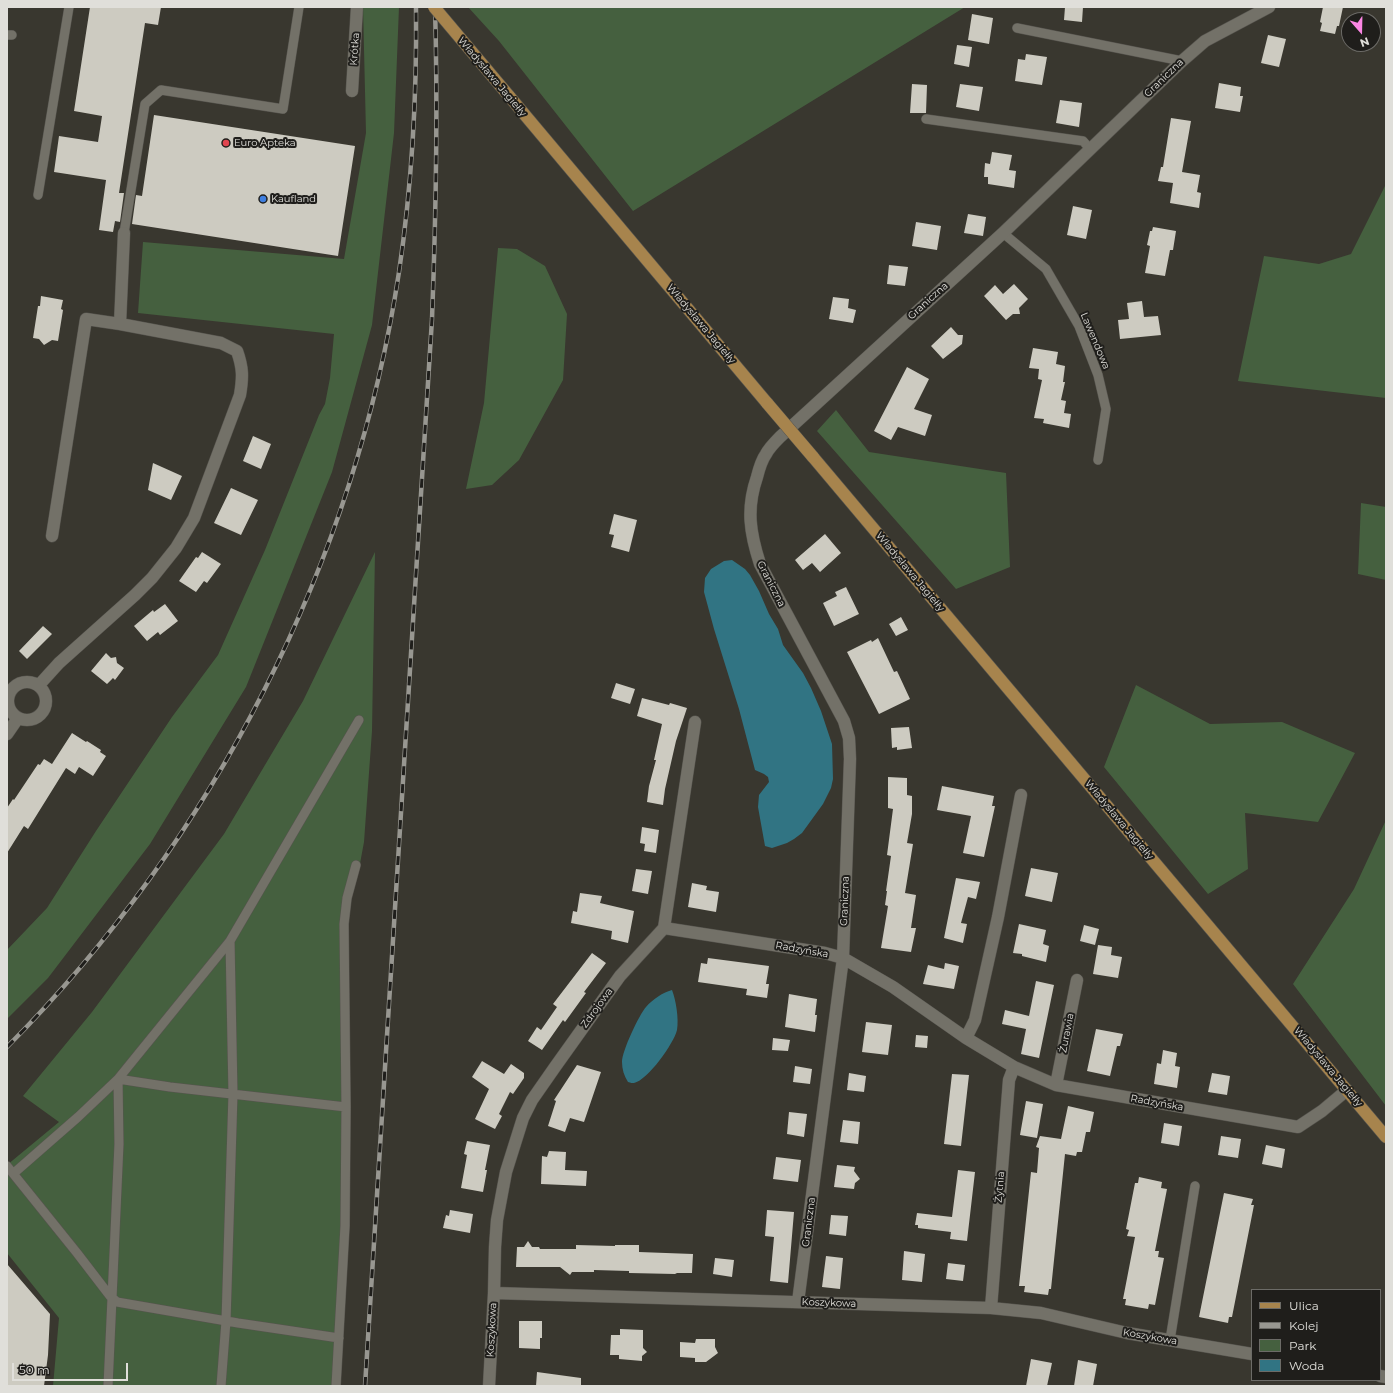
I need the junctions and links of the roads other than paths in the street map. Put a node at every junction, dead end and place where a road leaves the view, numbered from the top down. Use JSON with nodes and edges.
{"nodes":[{"id":1,"x":69,"y":7,"type":"edge"},
{"id":2,"x":299,"y":7,"type":"edge"},
{"id":3,"x":357,"y":7,"type":"edge"},
{"id":4,"x":434,"y":7,"type":"edge"},
{"id":5,"x":1269,"y":7,"type":"edge"},
{"id":6,"x":1017,"y":28,"type":"dead end"},
{"id":7,"x":1182,"y":60,"type":"junction"},
{"id":8,"x":352,"y":90,"type":"dead end"},
{"id":9,"x":926,"y":119,"type":"dead end"},
{"id":10,"x":1090,"y":149,"type":"junction"},
{"id":11,"x":38,"y":195,"type":"dead end"},
{"id":12,"x":124,"y":233,"type":"joint"},
{"id":13,"x":1003,"y":233,"type":"junction"},
{"id":14,"x":120,"y":324,"type":"junction"},
{"id":15,"x":1098,"y":460,"type":"dead end"},
{"id":16,"x":52,"y":536,"type":"dead end"},
{"id":17,"x":39,"y":685,"type":"junction"},
{"id":18,"x":9,"y":689,"type":"edge"},
{"id":19,"x":18,"y":718,"type":"junction"},
{"id":20,"x":360,"y":720,"type":"dead end"},
{"id":21,"x":695,"y":722,"type":"dead end"},
{"id":22,"x":7,"y":734,"type":"edge"},
{"id":23,"x":1022,"y":795,"type":"dead end"},
{"id":24,"x":356,"y":865,"type":"dead end"},
{"id":25,"x":664,"y":928,"type":"junction"},
{"id":26,"x":230,"y":940,"type":"junction"},
{"id":27,"x":843,"y":958,"type":"junction"},
{"id":28,"x":1077,"y":980,"type":"dead end"},
{"id":29,"x":966,"y":1038,"type":"junction"},
{"id":30,"x":1014,"y":1066,"type":"junction"},
{"id":31,"x":118,"y":1079,"type":"junction"},
{"id":32,"x":1056,"y":1085,"type":"junction"},
{"id":33,"x":1347,"y":1090,"type":"junction"},
{"id":34,"x":233,"y":1094,"type":"junction"},
{"id":35,"x":346,"y":1107,"type":"junction"},
{"id":36,"x":1386,"y":1137,"type":"edge"},
{"id":37,"x":7,"y":1166,"type":"edge"},
{"id":38,"x":14,"y":1173,"type":"junction"},
{"id":39,"x":1196,"y":1186,"type":"dead end"},
{"id":40,"x":494,"y":1293,"type":"junction"},
{"id":41,"x":112,"y":1298,"type":"junction"},
{"id":42,"x":798,"y":1302,"type":"junction"},
{"id":43,"x":991,"y":1308,"type":"junction"},
{"id":44,"x":226,"y":1321,"type":"junction"},
{"id":45,"x":339,"y":1338,"type":"junction"},
{"id":46,"x":1170,"y":1340,"type":"junction"},
{"id":47,"x":1251,"y":1354,"type":"edge"},
{"id":48,"x":108,"y":1386,"type":"edge"},
{"id":49,"x":221,"y":1386,"type":"edge"},
{"id":50,"x":336,"y":1386,"type":"edge"},
{"id":51,"x":490,"y":1386,"type":"edge"}],
"edges":[{"from":1,"to":11,"type":"lane"},
{"from":2,"to":12,"type":"lane"},
{"from":3,"to":8,"type":"street","name":"Krótka"},
{"from":4,"to":33,"type":"main road","name":"Władysława Jagiełły","bridge":true},
{"from":5,"to":7,"type":"street","name":"Graniczna"},
{"from":6,"to":7,"type":"lane"},
{"from":7,"to":10,"type":"street","name":"Graniczna"},
{"from":9,"to":10,"type":"lane"},
{"from":10,"to":13,"type":"street","name":"Graniczna"},
{"from":12,"to":14,"type":"street"},
{"from":13,"to":15,"type":"lane","name":"Lawendowa"},
{"from":13,"to":27,"type":"street","name":"Graniczna"},
{"from":14,"to":16,"type":"street"},
{"from":14,"to":17,"type":"street"},
{"from":17,"to":18,"type":"street"},
{"from":17,"to":19,"type":"street"},
{"from":18,"to":19,"type":"street"},
{"from":19,"to":22,"type":"street"},
{"from":20,"to":26,"type":"lane"},
{"from":21,"to":25,"type":"street"},
{"from":23,"to":29,"type":"street"},
{"from":24,"to":35,"type":"lane"},
{"from":25,"to":27,"type":"street","name":"Radzyńska"},
{"from":25,"to":40,"type":"street","name":"Zdrojowa"},
{"from":26,"to":31,"type":"lane"},
{"from":26,"to":34,"type":"lane"},
{"from":27,"to":29,"type":"street","name":"Radzyńska"},
{"from":27,"to":42,"type":"street","name":"Graniczna"},
{"from":28,"to":32,"type":"street","name":"Żurawia"},
{"from":29,"to":30,"type":"street","name":"Radzyńska"},
{"from":30,"to":32,"type":"street","name":"Radzyńska"},
{"from":30,"to":43,"type":"street","name":"Żytnia"},
{"from":31,"to":34,"type":"lane"},
{"from":31,"to":38,"type":"lane"},
{"from":31,"to":41,"type":"lane"},
{"from":32,"to":33,"type":"street","name":"Radzyńska"},
{"from":33,"to":36,"type":"main road","name":"Władysława Jagiełły"},
{"from":34,"to":35,"type":"lane"},
{"from":34,"to":44,"type":"lane"},
{"from":35,"to":45,"type":"lane"},
{"from":37,"to":38,"type":"lane"},
{"from":38,"to":41,"type":"lane"},
{"from":39,"to":46,"type":"lane"},
{"from":40,"to":42,"type":"street","name":"Koszykowa"},
{"from":40,"to":51,"type":"street","name":"Koszykowa"},
{"from":41,"to":44,"type":"lane"},
{"from":41,"to":48,"type":"lane"},
{"from":42,"to":43,"type":"street","name":"Koszykowa"},
{"from":43,"to":46,"type":"street","name":"Koszykowa"},
{"from":44,"to":45,"type":"lane"},
{"from":44,"to":49,"type":"lane"},
{"from":45,"to":50,"type":"lane"},
{"from":46,"to":47,"type":"street","name":"Koszykowa"}]}
